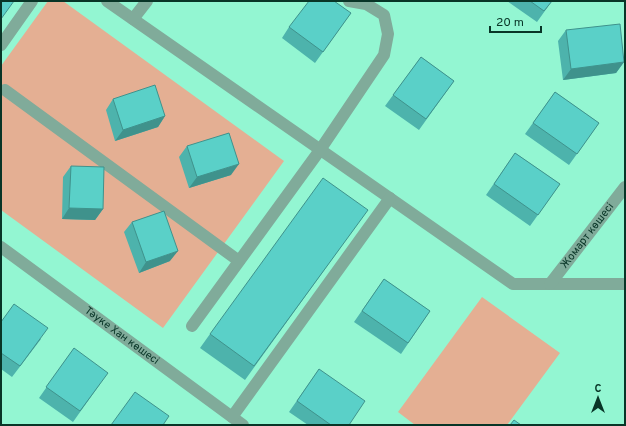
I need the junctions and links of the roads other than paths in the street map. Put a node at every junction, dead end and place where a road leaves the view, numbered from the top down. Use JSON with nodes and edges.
{"nodes":[{"id":1,"x":32,"y":1,"type":"edge"},
{"id":2,"x":107,"y":1,"type":"edge"},
{"id":3,"x":147,"y":1,"type":"edge"},
{"id":4,"x":349,"y":1,"type":"edge"},
{"id":5,"x":133,"y":19,"type":"junction"},
{"id":6,"x":1,"y":45,"type":"edge"},
{"id":7,"x":4,"y":90,"type":"dead end"},
{"id":8,"x":320,"y":150,"type":"junction"},
{"id":9,"x":625,"y":187,"type":"edge"},
{"id":10,"x":390,"y":198,"type":"junction"},
{"id":11,"x":1,"y":247,"type":"edge"},
{"id":12,"x":239,"y":261,"type":"junction"},
{"id":13,"x":550,"y":284,"type":"junction"},
{"id":14,"x":625,"y":284,"type":"edge"},
{"id":15,"x":192,"y":326,"type":"dead end"},
{"id":16,"x":232,"y":417,"type":"junction"},
{"id":17,"x":243,"y":425,"type":"edge"}],
"edges":[{"from":1,"to":6,"type":"street"},
{"from":2,"to":5,"type":"street"},
{"from":3,"to":5,"type":"street"},
{"from":4,"to":8,"type":"street"},
{"from":5,"to":8,"type":"street"},
{"from":7,"to":12,"type":"street"},
{"from":8,"to":10,"type":"street"},
{"from":8,"to":12,"type":"street"},
{"from":9,"to":13,"type":"street","name":"Жомарт көшесі"},
{"from":10,"to":13,"type":"street"},
{"from":10,"to":16,"type":"street"},
{"from":11,"to":16,"type":"street","name":"Тәуке Хан көшесі"},
{"from":12,"to":15,"type":"street"},
{"from":13,"to":14,"type":"street"},
{"from":16,"to":17,"type":"street","name":"Тәуке Хан көшесі"}]}
